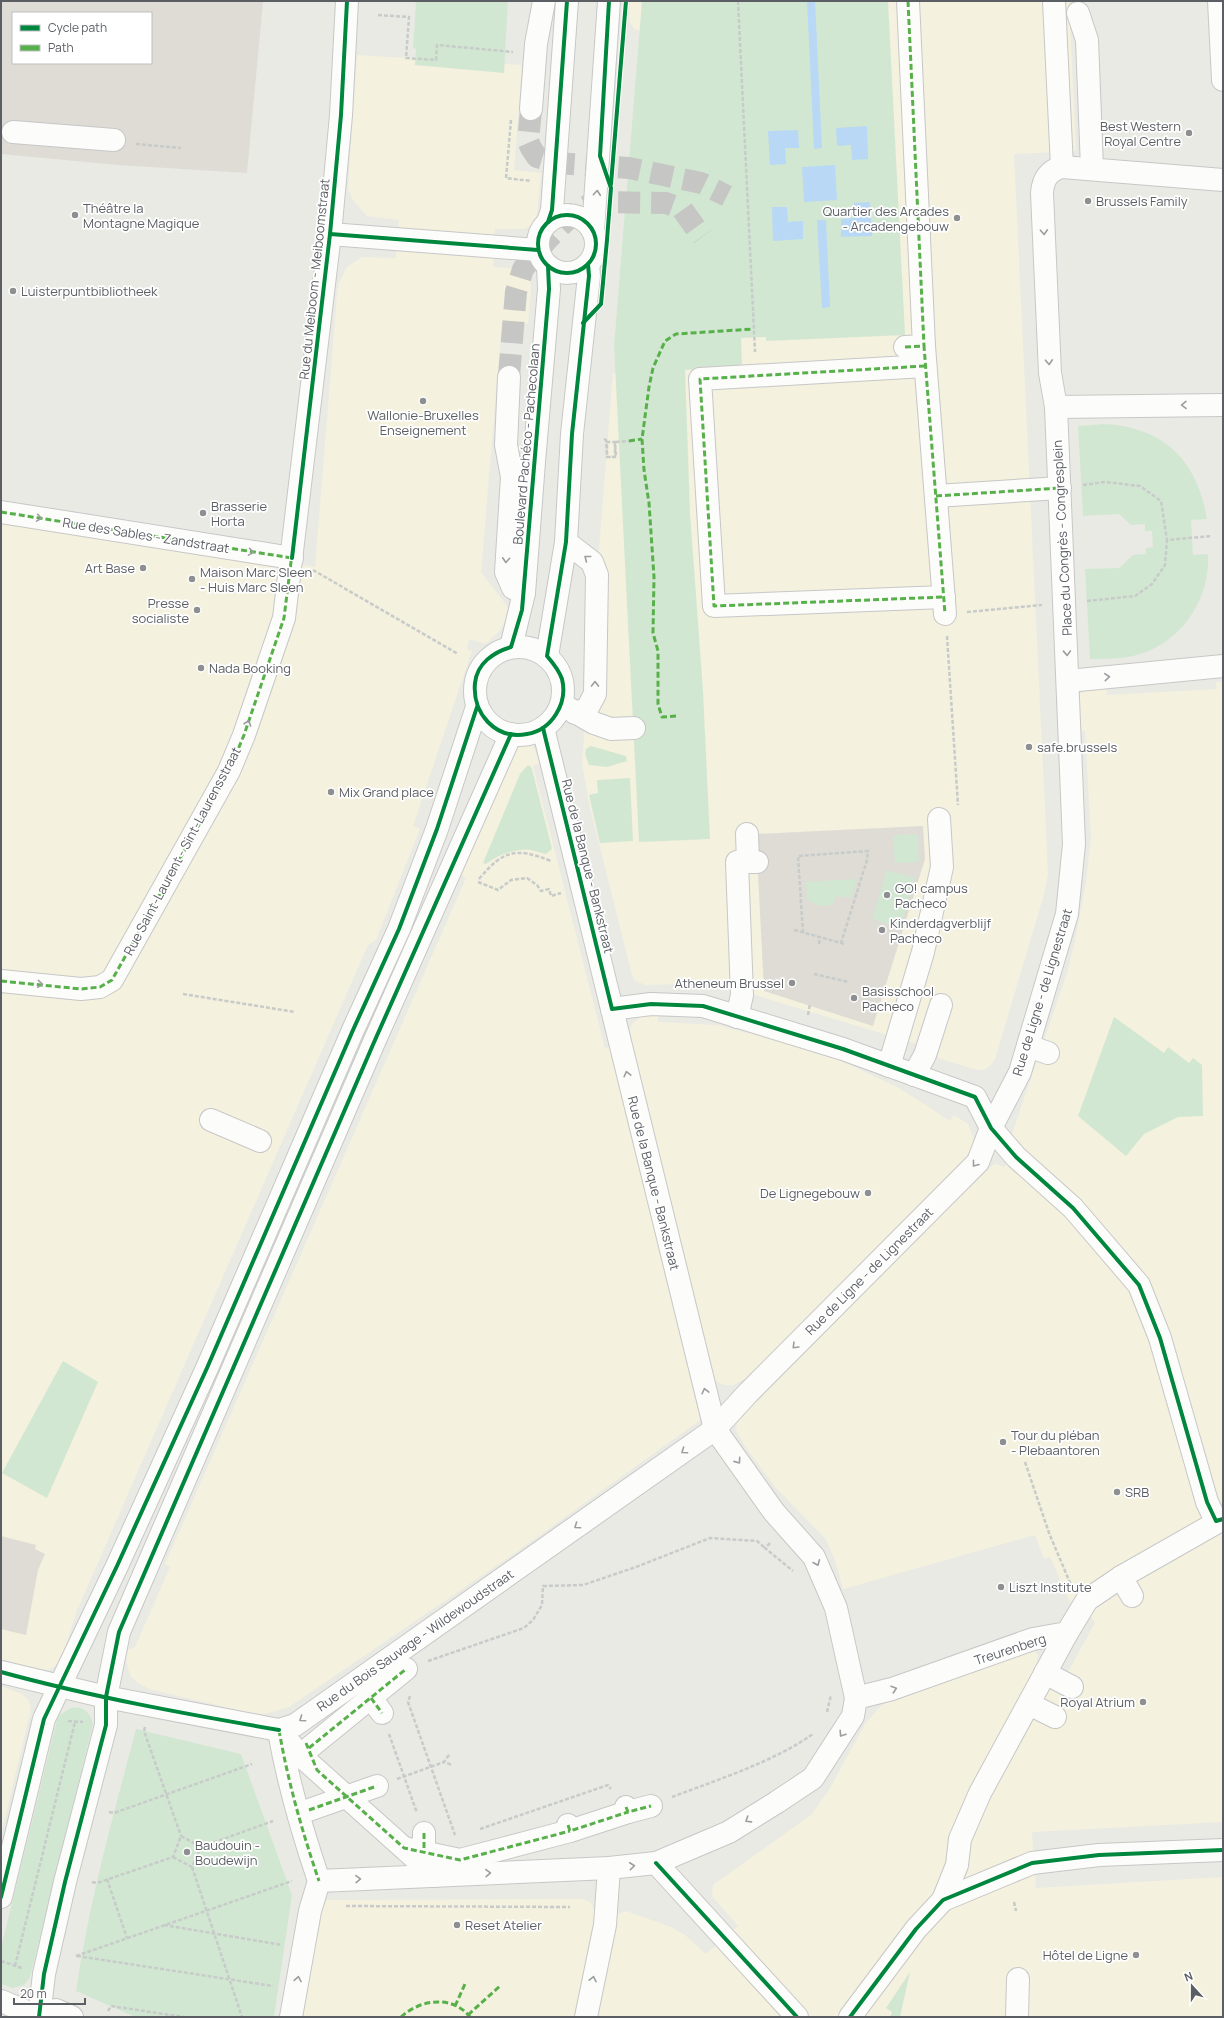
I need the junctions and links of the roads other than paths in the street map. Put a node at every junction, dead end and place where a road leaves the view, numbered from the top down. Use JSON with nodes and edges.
{"nodes":[{"id":1,"x":347,"y":1,"type":"edge"},
{"id":2,"x":544,"y":1,"type":"edge"},
{"id":3,"x":567,"y":1,"type":"edge"},
{"id":4,"x":609,"y":1,"type":"edge"},
{"id":5,"x":908,"y":1,"type":"edge"},
{"id":6,"x":1054,"y":1,"type":"edge"},
{"id":7,"x":1219,"y":1,"type":"edge"},
{"id":8,"x":1078,"y":13,"type":"dead end"},
{"id":9,"x":1223,"y":80,"type":"edge"},
{"id":10,"x":521,"y":112,"type":"tunnel mouth"},
{"id":11,"x":13,"y":132,"type":"dead end"},
{"id":12,"x":114,"y":140,"type":"dead end"},
{"id":13,"x":1062,"y":167,"type":"junction"},
{"id":14,"x":1092,"y":168,"type":"junction"},
{"id":15,"x":1223,"y":180,"type":"edge"},
{"id":16,"x":548,"y":222,"type":"junction"},
{"id":17,"x":593,"y":231,"type":"junction"},
{"id":18,"x":330,"y":234,"type":"junction"},
{"id":19,"x":543,"y":258,"type":"junction"},
{"id":20,"x":588,"y":264,"type":"junction"},
{"id":21,"x":918,"y":353,"type":"junction"},
{"id":22,"x":509,"y":377,"type":"tunnel mouth"},
{"id":23,"x":1223,"y":405,"type":"edge"},
{"id":24,"x":1056,"y":407,"type":"junction"},
{"id":25,"x":534,"y":462,"type":"junction"},
{"id":26,"x":512,"y":477,"type":"junction"},
{"id":27,"x":1060,"y":488,"type":"junction"},
{"id":28,"x":936,"y":496,"type":"junction"},
{"id":29,"x":1,"y":512,"type":"edge"},
{"id":30,"x":566,"y":542,"type":"junction"},
{"id":31,"x":292,"y":558,"type":"junction"},
{"id":32,"x":524,"y":593,"type":"junction"},
{"id":33,"x":511,"y":647,"type":"junction"},
{"id":34,"x":547,"y":656,"type":"junction"},
{"id":35,"x":1223,"y":666,"type":"edge"},
{"id":36,"x":1068,"y":681,"type":"junction"},
{"id":37,"x":477,"y":707,"type":"junction"},
{"id":38,"x":568,"y":708,"type":"junction"},
{"id":39,"x":543,"y":728,"type":"junction"},
{"id":40,"x":634,"y":728,"type":"dead end"},
{"id":41,"x":511,"y":734,"type":"junction"},
{"id":42,"x":938,"y":819,"type":"dead end"},
{"id":43,"x":747,"y":834,"type":"dead end"},
{"id":44,"x":1,"y":980,"type":"edge"},
{"id":45,"x":941,"y":1005,"type":"dead end"},
{"id":46,"x":612,"y":1009,"type":"junction"},
{"id":47,"x":737,"y":1017,"type":"junction"},
{"id":48,"x":1028,"y":1046,"type":"junction"},
{"id":49,"x":1048,"y":1053,"type":"dead end"},
{"id":50,"x":889,"y":1066,"type":"junction"},
{"id":51,"x":914,"y":1075,"type":"junction"},
{"id":52,"x":211,"y":1120,"type":"dead end"},
{"id":53,"x":991,"y":1128,"type":"junction"},
{"id":54,"x":260,"y":1141,"type":"dead end"},
{"id":55,"x":715,"y":1429,"type":"junction"},
{"id":56,"x":1220,"y":1520,"type":"edge"},
{"id":57,"x":1121,"y":1577,"type":"junction"},
{"id":58,"x":1132,"y":1596,"type":"dead end"},
{"id":59,"x":1067,"y":1633,"type":"junction"},
{"id":60,"x":406,"y":1669,"type":"road end"},
{"id":61,"x":1,"y":1672,"type":"edge"},
{"id":62,"x":1045,"y":1673,"type":"junction"},
{"id":63,"x":60,"y":1686,"type":"junction"},
{"id":64,"x":1072,"y":1687,"type":"dead end"},
{"id":65,"x":106,"y":1696,"type":"junction"},
{"id":66,"x":856,"y":1698,"type":"junction"},
{"id":67,"x":1029,"y":1704,"type":"junction"},
{"id":68,"x":1055,"y":1717,"type":"dead end"},
{"id":69,"x":279,"y":1730,"type":"junction"},
{"id":70,"x":317,"y":1770,"type":"junction"},
{"id":71,"x":377,"y":1786,"type":"dead end"},
{"id":72,"x":346,"y":1797,"type":"junction"},
{"id":73,"x":651,"y":1806,"type":"road end"},
{"id":74,"x":309,"y":1810,"type":"dead end"},
{"id":75,"x":417,"y":1838,"type":"junction"},
{"id":76,"x":1223,"y":1850,"type":"edge"},
{"id":77,"x":656,"y":1863,"type":"junction"},
{"id":78,"x":609,"y":1868,"type":"junction"},
{"id":79,"x":435,"y":1876,"type":"junction"},
{"id":80,"x":319,"y":1881,"type":"junction"},
{"id":81,"x":1,"y":1897,"type":"edge"},
{"id":82,"x":944,"y":1900,"type":"junction"},
{"id":83,"x":1018,"y":1979,"type":"dead end"},
{"id":84,"x":1,"y":2001,"type":"edge"},
{"id":85,"x":39,"y":2017,"type":"edge"},
{"id":86,"x":72,"y":2017,"type":"edge"},
{"id":87,"x":291,"y":2017,"type":"edge"},
{"id":88,"x":586,"y":2017,"type":"edge"},
{"id":89,"x":797,"y":2017,"type":"edge"},
{"id":90,"x":850,"y":2017,"type":"edge"},
{"id":91,"x":1017,"y":2017,"type":"edge"}],
"edges":[{"from":1,"to":18,"type":"street","name":"Rue du Meiboom - Meiboomstraat"},
{"from":2,"to":10,"type":"street"},
{"from":3,"to":16,"type":"street"},
{"from":17,"to":4,"type":"street","one_way":true},
{"from":5,"to":21,"type":"street"},
{"from":6,"to":13,"type":"street"},
{"from":7,"to":9,"type":"street"},
{"from":8,"to":14,"type":"street"},
{"from":11,"to":12,"type":"street"},
{"from":13,"to":14,"type":"street"},
{"from":13,"to":24,"type":"street","name":"Place du Congrès - Congresplein","one_way":true},
{"from":14,"to":15,"type":"street"},
{"from":16,"to":17,"type":"street"},
{"from":16,"to":19,"type":"street"},
{"from":17,"to":20,"type":"street"},
{"from":18,"to":19,"type":"street"},
{"from":18,"to":31,"type":"street","name":"Rue du Meiboom - Meiboomstraat"},
{"from":19,"to":20,"type":"street"},
{"from":19,"to":25,"type":"street","name":"Boulevard Pachéco - Pachecolaan"},
{"from":20,"to":30,"type":"street"},
{"from":21,"to":28,"type":"street"},
{"from":21,"to":28,"type":"street"},
{"from":22,"to":26,"type":"street"},
{"from":23,"to":24,"type":"street","one_way":true},
{"from":24,"to":27,"type":"street","name":"Place du Congrès - Congresplein"},
{"from":25,"to":26,"type":"street"},
{"from":25,"to":32,"type":"street","name":"Boulevard Pachéco - Pachecolaan"},
{"from":26,"to":32,"type":"street","one_way":true},
{"from":27,"to":28,"type":"street"},
{"from":27,"to":36,"type":"street","name":"Place du Congrès - Congresplein","one_way":true},
{"from":29,"to":31,"type":"street","name":"Rue des Sables - Zandstraat","one_way":true},
{"from":30,"to":34,"type":"street"},
{"from":38,"to":30,"type":"street","one_way":true},
{"from":44,"to":31,"type":"street","name":"Rue Saint-Laurent - Sint-Laurensstraat","one_way":true},
{"from":32,"to":33,"type":"street","name":"Boulevard Pachéco - Pachecolaan"},
{"from":33,"to":34,"type":"street"},
{"from":33,"to":37,"type":"street"},
{"from":34,"to":38,"type":"street"},
{"from":36,"to":35,"type":"street","one_way":true},
{"from":36,"to":48,"type":"street","name":"Rue de Ligne - de Lignestraat"},
{"from":37,"to":41,"type":"street"},
{"from":37,"to":63,"type":"street"},
{"from":38,"to":39,"type":"street"},
{"from":38,"to":40,"type":"street"},
{"from":39,"to":41,"type":"street"},
{"from":39,"to":46,"type":"street","name":"Rue de la Banque - Bankstraat"},
{"from":41,"to":65,"type":"street"},
{"from":42,"to":50,"type":"street"},
{"from":43,"to":47,"type":"street"},
{"from":45,"to":51,"type":"street"},
{"from":46,"to":47,"type":"street"},
{"from":55,"to":46,"type":"street","name":"Rue de la Banque - Bankstraat","one_way":true},
{"from":47,"to":50,"type":"street"},
{"from":48,"to":49,"type":"street"},
{"from":48,"to":53,"type":"street","name":"Rue de Ligne - de Lignestraat"},
{"from":50,"to":51,"type":"street"},
{"from":51,"to":53,"type":"street"},
{"from":52,"to":54,"type":"street"},
{"from":53,"to":55,"type":"street","name":"Rue de Ligne - de Lignestraat","one_way":true},
{"from":53,"to":56,"type":"street"},
{"from":55,"to":66,"type":"street","one_way":true},
{"from":55,"to":69,"type":"street","name":"Rue du Bois Sauvage - Wildewoudstraat","one_way":true},
{"from":56,"to":57,"type":"street"},
{"from":57,"to":58,"type":"street"},
{"from":57,"to":59,"type":"street"},
{"from":59,"to":62,"type":"street"},
{"from":66,"to":59,"type":"street","name":"Treurenberg","one_way":true},
{"from":60,"to":70,"type":"street"},
{"from":61,"to":63,"type":"street"},
{"from":62,"to":64,"type":"street"},
{"from":62,"to":67,"type":"street"},
{"from":63,"to":65,"type":"street"},
{"from":63,"to":81,"type":"street"},
{"from":65,"to":69,"type":"street"},
{"from":65,"to":85,"type":"street"},
{"from":66,"to":77,"type":"street","one_way":true},
{"from":67,"to":68,"type":"street"},
{"from":67,"to":82,"type":"street"},
{"from":69,"to":70,"type":"street"},
{"from":69,"to":80,"type":"street"},
{"from":70,"to":72,"type":"street"},
{"from":71,"to":72,"type":"street"},
{"from":72,"to":74,"type":"street"},
{"from":72,"to":75,"type":"street"},
{"from":73,"to":75,"type":"street"},
{"from":75,"to":79,"type":"street"},
{"from":76,"to":82,"type":"street"},
{"from":78,"to":77,"type":"street","one_way":true},
{"from":77,"to":89,"type":"street"},
{"from":79,"to":78,"type":"street","one_way":true},
{"from":88,"to":78,"type":"street","one_way":true},
{"from":80,"to":79,"type":"street","one_way":true},
{"from":87,"to":80,"type":"street","one_way":true},
{"from":82,"to":90,"type":"street"},
{"from":83,"to":91,"type":"street"},
{"from":84,"to":85,"type":"street"},
{"from":85,"to":86,"type":"street"}]}
